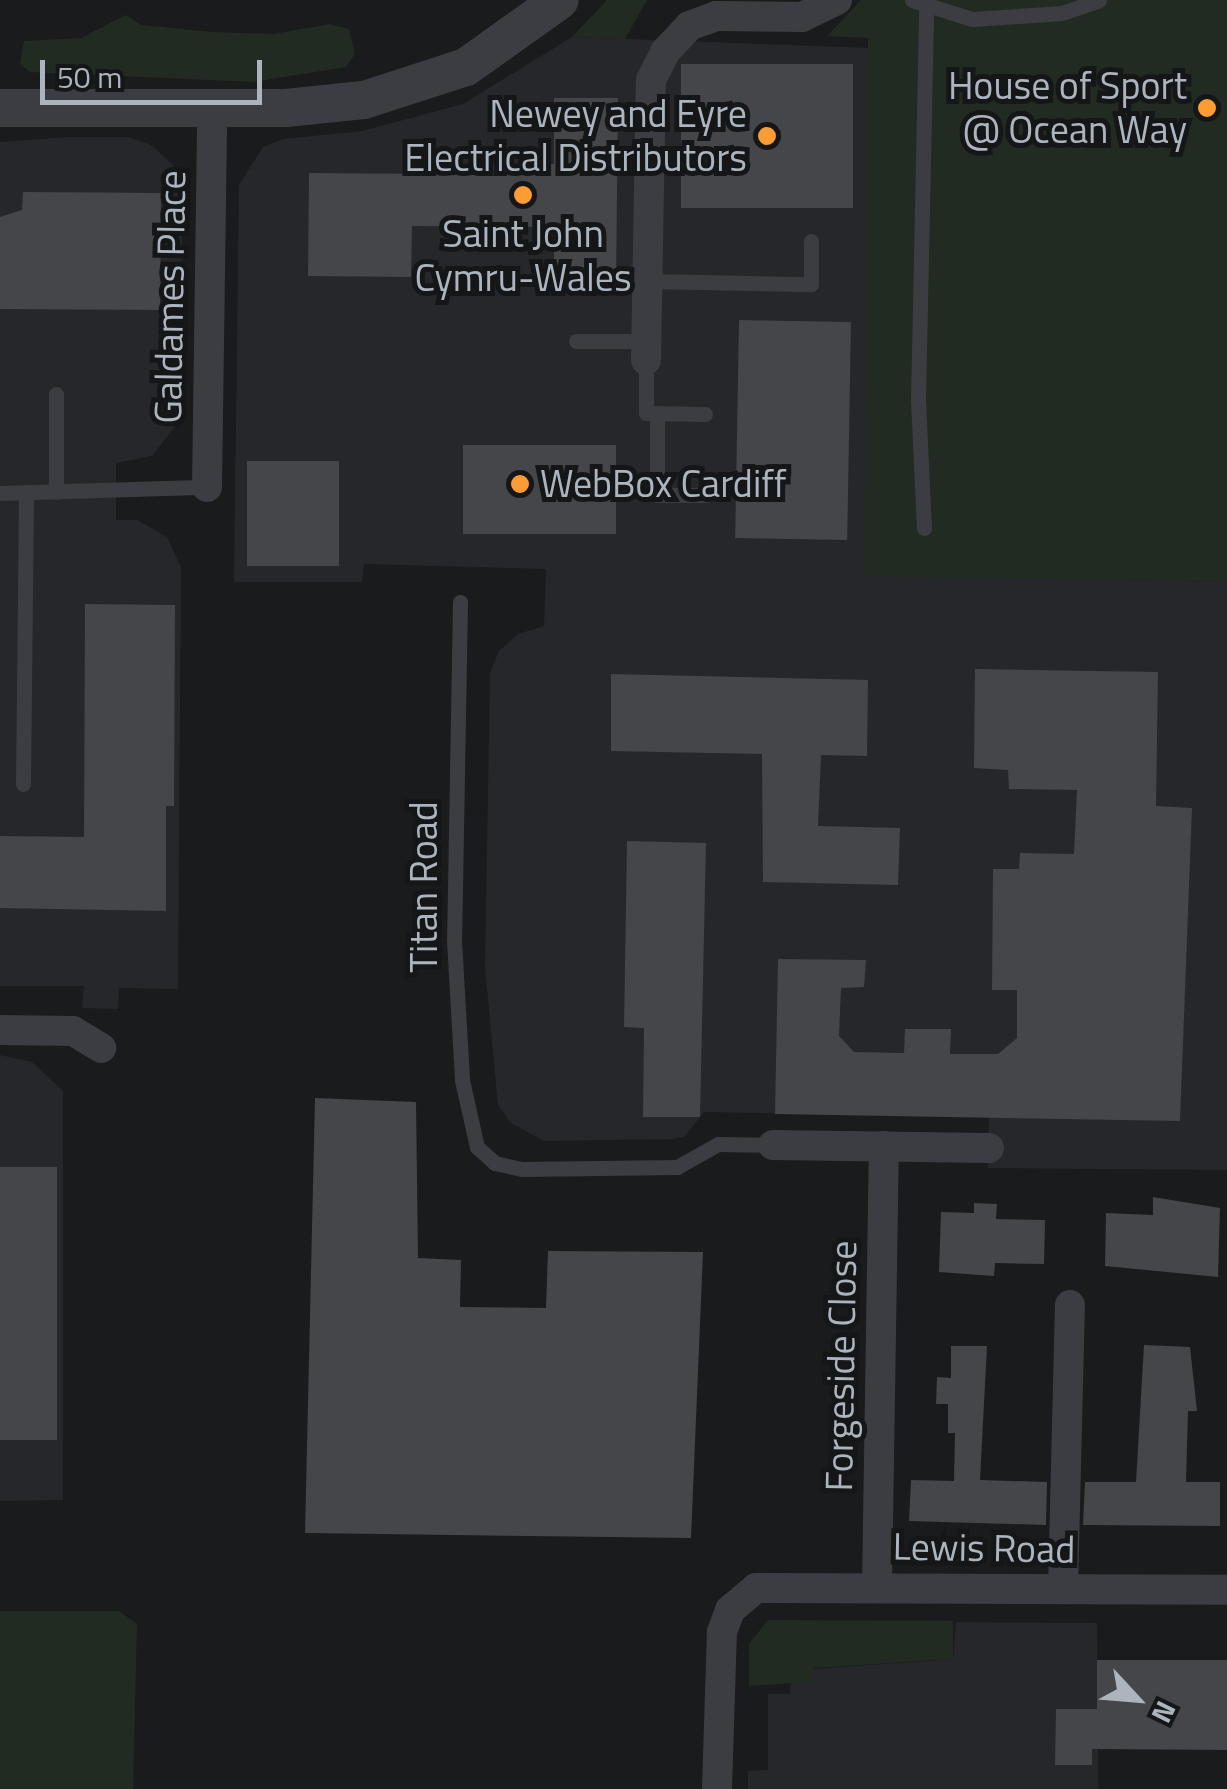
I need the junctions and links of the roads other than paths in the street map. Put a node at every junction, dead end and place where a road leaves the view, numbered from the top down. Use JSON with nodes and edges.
{"nodes":[{"id":1,"x":560,"y":0,"type":"edge"},
{"id":2,"x":837,"y":0,"type":"edge"},
{"id":3,"x":1099,"y":0,"type":"edge"},
{"id":4,"x":919,"y":4,"type":"edge"},
{"id":5,"x":0,"y":108,"type":"edge"},
{"id":6,"x":212,"y":108,"type":"junction"},
{"id":7,"x":811,"y":241,"type":"dead end"},
{"id":8,"x":648,"y":281,"type":"junction"},
{"id":9,"x":576,"y":341,"type":"dead end"},
{"id":10,"x":647,"y":351,"type":"junction"},
{"id":11,"x":56,"y":394,"type":"dead end"},
{"id":12,"x":657,"y":414,"type":"junction"},
{"id":13,"x":705,"y":414,"type":"dead end"},
{"id":14,"x":206,"y":487,"type":"joint"},
{"id":15,"x":56,"y":492,"type":"junction"},
{"id":16,"x":0,"y":493,"type":"edge"},
{"id":17,"x":26,"y":493,"type":"junction"},
{"id":18,"x":706,"y":495,"type":"dead end"},
{"id":19,"x":924,"y":528,"type":"dead end"},
{"id":20,"x":460,"y":602,"type":"dead end"},
{"id":21,"x":23,"y":784,"type":"dead end"},
{"id":22,"x":0,"y":1030,"type":"edge"},
{"id":23,"x":101,"y":1048,"type":"dead end"},
{"id":24,"x":773,"y":1145,"type":"joint"},
{"id":25,"x":884,"y":1146,"type":"junction"},
{"id":26,"x":989,"y":1148,"type":"dead end"},
{"id":27,"x":1070,"y":1304,"type":"dead end"},
{"id":28,"x":877,"y":1586,"type":"junction"},
{"id":29,"x":1063,"y":1589,"type":"junction"},
{"id":30,"x":1227,"y":1590,"type":"edge"},
{"id":31,"x":716,"y":1789,"type":"edge"}],
"edges":[{"from":1,"to":6,"type":"street"},
{"from":2,"to":8,"type":"street"},
{"from":3,"to":4,"type":"lane"},
{"from":4,"to":19,"type":"lane"},
{"from":5,"to":6,"type":"street"},
{"from":6,"to":14,"type":"street","name":"Galdames Place"},
{"from":7,"to":8,"type":"lane"},
{"from":8,"to":10,"type":"street"},
{"from":9,"to":10,"type":"lane"},
{"from":10,"to":12,"type":"lane"},
{"from":11,"to":15,"type":"lane"},
{"from":12,"to":13,"type":"lane"},
{"from":12,"to":18,"type":"lane"},
{"from":14,"to":15,"type":"lane"},
{"from":15,"to":17,"type":"lane"},
{"from":16,"to":17,"type":"lane"},
{"from":17,"to":21,"type":"lane"},
{"from":20,"to":24,"type":"lane","name":"Titan Road"},
{"from":22,"to":23,"type":"street"},
{"from":24,"to":25,"type":"street"},
{"from":25,"to":26,"type":"street"},
{"from":25,"to":28,"type":"street","name":"Forgeside Close"},
{"from":27,"to":29,"type":"street"},
{"from":28,"to":29,"type":"street","name":"Lewis Road"},
{"from":28,"to":31,"type":"street","name":"Lewis Road"},
{"from":29,"to":30,"type":"street","name":"Lewis Road"}]}
